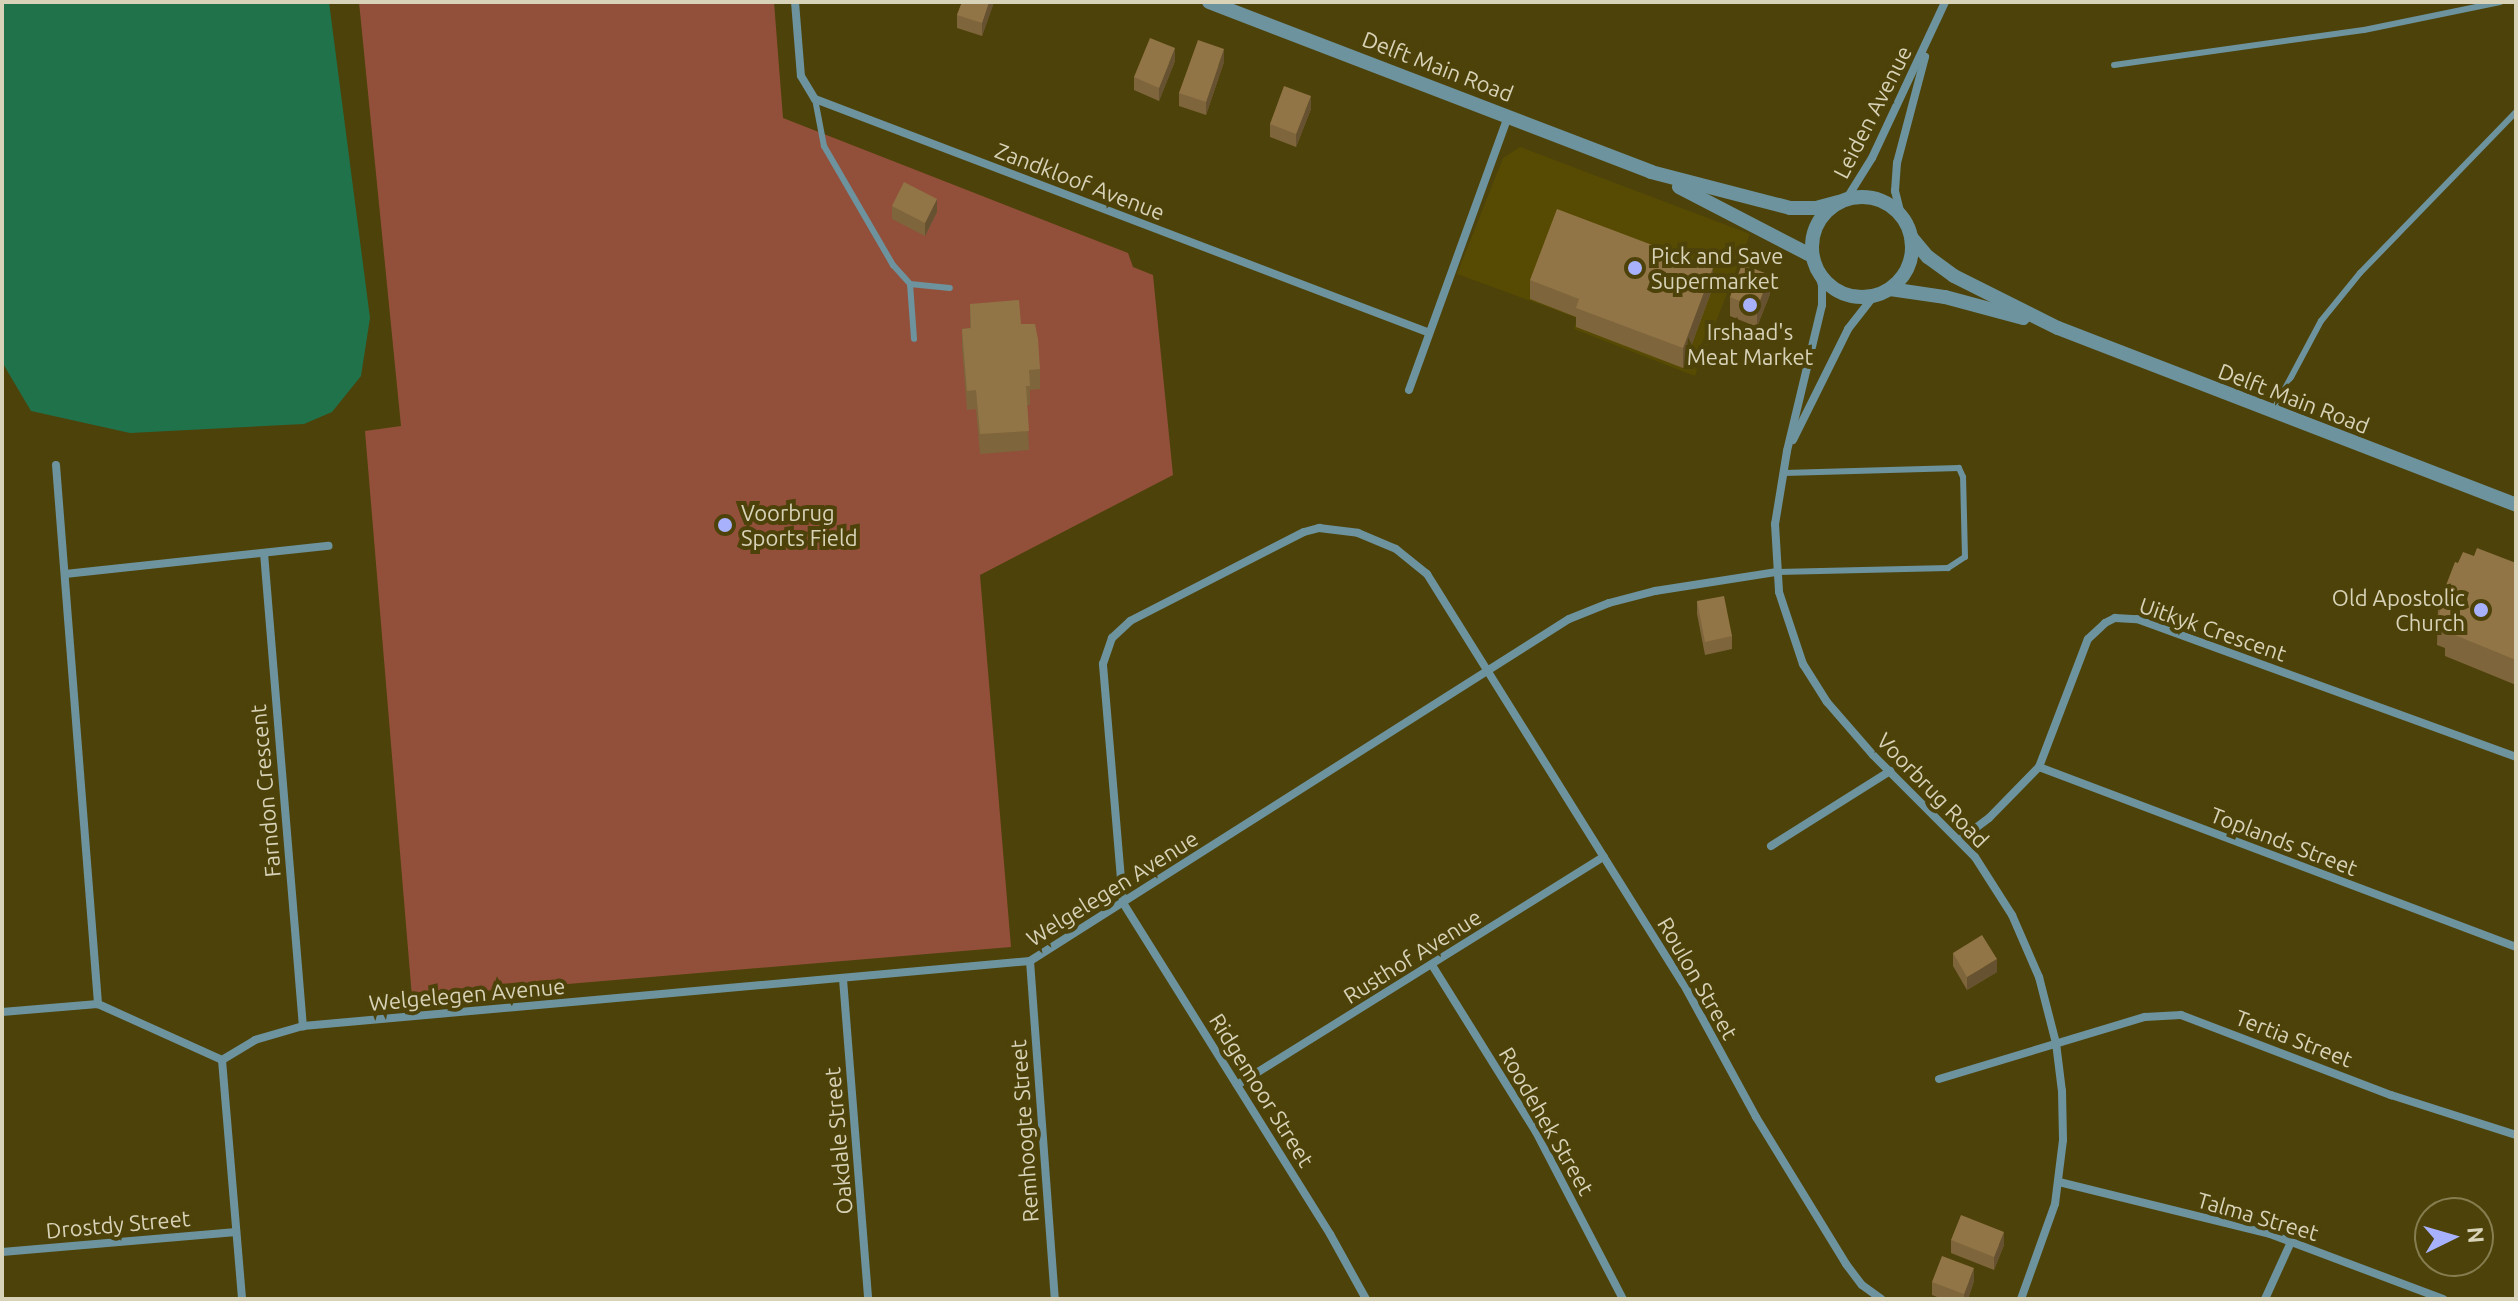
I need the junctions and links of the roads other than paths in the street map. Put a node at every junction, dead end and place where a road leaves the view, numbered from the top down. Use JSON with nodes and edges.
{"nodes":[{"id":1,"x":795,"y":2,"type":"edge"},
{"id":2,"x":1209,"y":2,"type":"edge"},
{"id":3,"x":1945,"y":2,"type":"edge"},
{"id":4,"x":2500,"y":2,"type":"edge"},
{"id":5,"x":1929,"y":41,"type":"junction"},
{"id":6,"x":2114,"y":65,"type":"dead end"},
{"id":7,"x":815,"y":99,"type":"junction"},
{"id":8,"x":2516,"y":112,"type":"edge"},
{"id":9,"x":1508,"y":116,"type":"junction"},
{"id":10,"x":1651,"y":172,"type":"junction"},
{"id":11,"x":1843,"y":200,"type":"junction"},
{"id":12,"x":1901,"y":215,"type":"junction"},
{"id":13,"x":1911,"y":237,"type":"junction"},
{"id":14,"x":1812,"y":256,"type":"junction"},
{"id":15,"x":1818,"y":273,"type":"junction"},
{"id":16,"x":910,"y":284,"type":"junction"},
{"id":17,"x":950,"y":288,"type":"dead end"},
{"id":18,"x":1890,"y":289,"type":"junction"},
{"id":19,"x":1873,"y":297,"type":"junction"},
{"id":20,"x":2058,"y":328,"type":"junction"},
{"id":21,"x":1427,"y":332,"type":"junction"},
{"id":22,"x":914,"y":339,"type":"dead end"},
{"id":23,"x":1409,"y":390,"type":"dead end"},
{"id":24,"x":2272,"y":413,"type":"junction"},
{"id":25,"x":1787,"y":451,"type":"junction"},
{"id":26,"x":56,"y":465,"type":"dead end"},
{"id":27,"x":1784,"y":473,"type":"junction"},
{"id":28,"x":2516,"y":505,"type":"edge"},
{"id":29,"x":329,"y":546,"type":"dead end"},
{"id":30,"x":264,"y":553,"type":"junction"},
{"id":31,"x":1776,"y":572,"type":"junction"},
{"id":32,"x":65,"y":574,"type":"junction"},
{"id":33,"x":1486,"y":670,"type":"junction"},
{"id":34,"x":2516,"y":757,"type":"edge"},
{"id":35,"x":2039,"y":767,"type":"junction"},
{"id":36,"x":1890,"y":771,"type":"junction"},
{"id":37,"x":1961,"y":839,"type":"junction"},
{"id":38,"x":1771,"y":846,"type":"dead end"},
{"id":39,"x":1604,"y":857,"type":"junction"},
{"id":40,"x":1123,"y":903,"type":"junction"},
{"id":41,"x":2516,"y":947,"type":"edge"},
{"id":42,"x":1030,"y":961,"type":"junction"},
{"id":43,"x":1432,"y":965,"type":"junction"},
{"id":44,"x":843,"y":979,"type":"junction"},
{"id":45,"x":98,"y":1004,"type":"junction"},
{"id":46,"x":2,"y":1012,"type":"edge"},
{"id":47,"x":303,"y":1026,"type":"junction"},
{"id":48,"x":2056,"y":1043,"type":"junction"},
{"id":49,"x":222,"y":1060,"type":"junction"},
{"id":50,"x":1939,"y":1079,"type":"dead end"},
{"id":51,"x":1237,"y":1085,"type":"junction"},
{"id":52,"x":2516,"y":1135,"type":"edge"},
{"id":53,"x":2059,"y":1182,"type":"junction"},
{"id":54,"x":236,"y":1232,"type":"junction"},
{"id":55,"x":2291,"y":1242,"type":"junction"},
{"id":56,"x":2,"y":1252,"type":"edge"},
{"id":57,"x":242,"y":1299,"type":"edge"},
{"id":58,"x":868,"y":1299,"type":"edge"},
{"id":59,"x":1055,"y":1299,"type":"edge"},
{"id":60,"x":1366,"y":1299,"type":"edge"},
{"id":61,"x":1623,"y":1299,"type":"edge"},
{"id":62,"x":1881,"y":1299,"type":"edge"},
{"id":63,"x":2021,"y":1299,"type":"edge"},
{"id":64,"x":2265,"y":1299,"type":"edge"},
{"id":65,"x":2443,"y":1299,"type":"edge"}],
"edges":[{"from":1,"to":7,"type":"street"},
{"from":2,"to":9,"type":"street","name":"Delft Main Road"},
{"from":3,"to":5,"type":"street","name":"Leiden Avenue"},
{"from":4,"to":6,"type":"lane"},
{"from":5,"to":11,"type":"street","name":"Leiden Avenue"},
{"from":5,"to":12,"type":"street","name":"Leiden Avenue"},
{"from":7,"to":16,"type":"lane"},
{"from":7,"to":21,"type":"street","name":"Zandkloof Avenue"},
{"from":8,"to":24,"type":"lane"},
{"from":9,"to":10,"type":"street","name":"Delft Main Road"},
{"from":9,"to":21,"type":"street"},
{"from":10,"to":11,"type":"street","name":"Delft Main Road"},
{"from":10,"to":14,"type":"street","name":"Delft Main Road"},
{"from":11,"to":12,"type":"street"},
{"from":11,"to":14,"type":"street"},
{"from":12,"to":13,"type":"street"},
{"from":13,"to":18,"type":"street"},
{"from":13,"to":20,"type":"street","name":"Delft Main Road"},
{"from":14,"to":15,"type":"street"},
{"from":15,"to":19,"type":"street"},
{"from":15,"to":25,"type":"street","name":"Voorbrug Road"},
{"from":16,"to":17,"type":"lane"},
{"from":16,"to":22,"type":"lane"},
{"from":18,"to":19,"type":"street"},
{"from":18,"to":20,"type":"street","name":"Delft Main Road"},
{"from":19,"to":25,"type":"street","name":"Voorbrug Road"},
{"from":20,"to":24,"type":"street","name":"Delft Main Road"},
{"from":21,"to":23,"type":"street"},
{"from":24,"to":28,"type":"street","name":"Delft Main Road"},
{"from":25,"to":27,"type":"street","name":"Voorbrug Road"},
{"from":26,"to":32,"type":"street"},
{"from":27,"to":31,"type":"street","name":"Voorbrug Road"},
{"from":27,"to":31,"type":"lane"},
{"from":29,"to":30,"type":"street"},
{"from":30,"to":32,"type":"street"},
{"from":30,"to":47,"type":"street","name":"Farndon Crescent"},
{"from":31,"to":33,"type":"street","name":"Welgelegen Avenue"},
{"from":31,"to":36,"type":"street","name":"Voorbrug Road"},
{"from":32,"to":45,"type":"street"},
{"from":33,"to":39,"type":"street","name":"Roulon Street"},
{"from":33,"to":40,"type":"street","name":"Welgelegen Avenue"},
{"from":33,"to":40,"type":"street","name":"Roulon Street"},
{"from":34,"to":35,"type":"street","name":"Uitkyk Crescent"},
{"from":35,"to":37,"type":"street","name":"Uitkyk Crescent"},
{"from":35,"to":41,"type":"street","name":"Toplands Street"},
{"from":36,"to":37,"type":"street","name":"Voorbrug Road"},
{"from":36,"to":38,"type":"street"},
{"from":37,"to":48,"type":"street","name":"Voorbrug Road"},
{"from":39,"to":43,"type":"street","name":"Rusthof Avenue"},
{"from":39,"to":62,"type":"street","name":"Roulon Street"},
{"from":40,"to":42,"type":"street","name":"Welgelegen Avenue"},
{"from":40,"to":51,"type":"street","name":"Ridgemoor Street"},
{"from":42,"to":44,"type":"street","name":"Welgelegen Avenue"},
{"from":42,"to":59,"type":"street","name":"Remhoogte Street"},
{"from":43,"to":51,"type":"street","name":"Rusthof Avenue"},
{"from":43,"to":61,"type":"street","name":"Roodehek Street"},
{"from":44,"to":47,"type":"street","name":"Welgelegen Avenue"},
{"from":44,"to":58,"type":"street","name":"Oakdale Street"},
{"from":45,"to":46,"type":"street"},
{"from":45,"to":49,"type":"street"},
{"from":47,"to":49,"type":"street","name":"Welgelegen Avenue"},
{"from":48,"to":50,"type":"street","name":"Tertia Street"},
{"from":48,"to":52,"type":"street","name":"Tertia Street"},
{"from":48,"to":53,"type":"street","name":"Voorbrug Road"},
{"from":49,"to":54,"type":"street"},
{"from":51,"to":60,"type":"street","name":"Ridgemoor Street"},
{"from":53,"to":55,"type":"street","name":"Talma Street"},
{"from":53,"to":63,"type":"street","name":"Voorbrug Road"},
{"from":54,"to":56,"type":"street","name":"Drostdy Street"},
{"from":54,"to":57,"type":"street"},
{"from":55,"to":64,"type":"street"},
{"from":55,"to":65,"type":"street","name":"Talma Street"}]}
